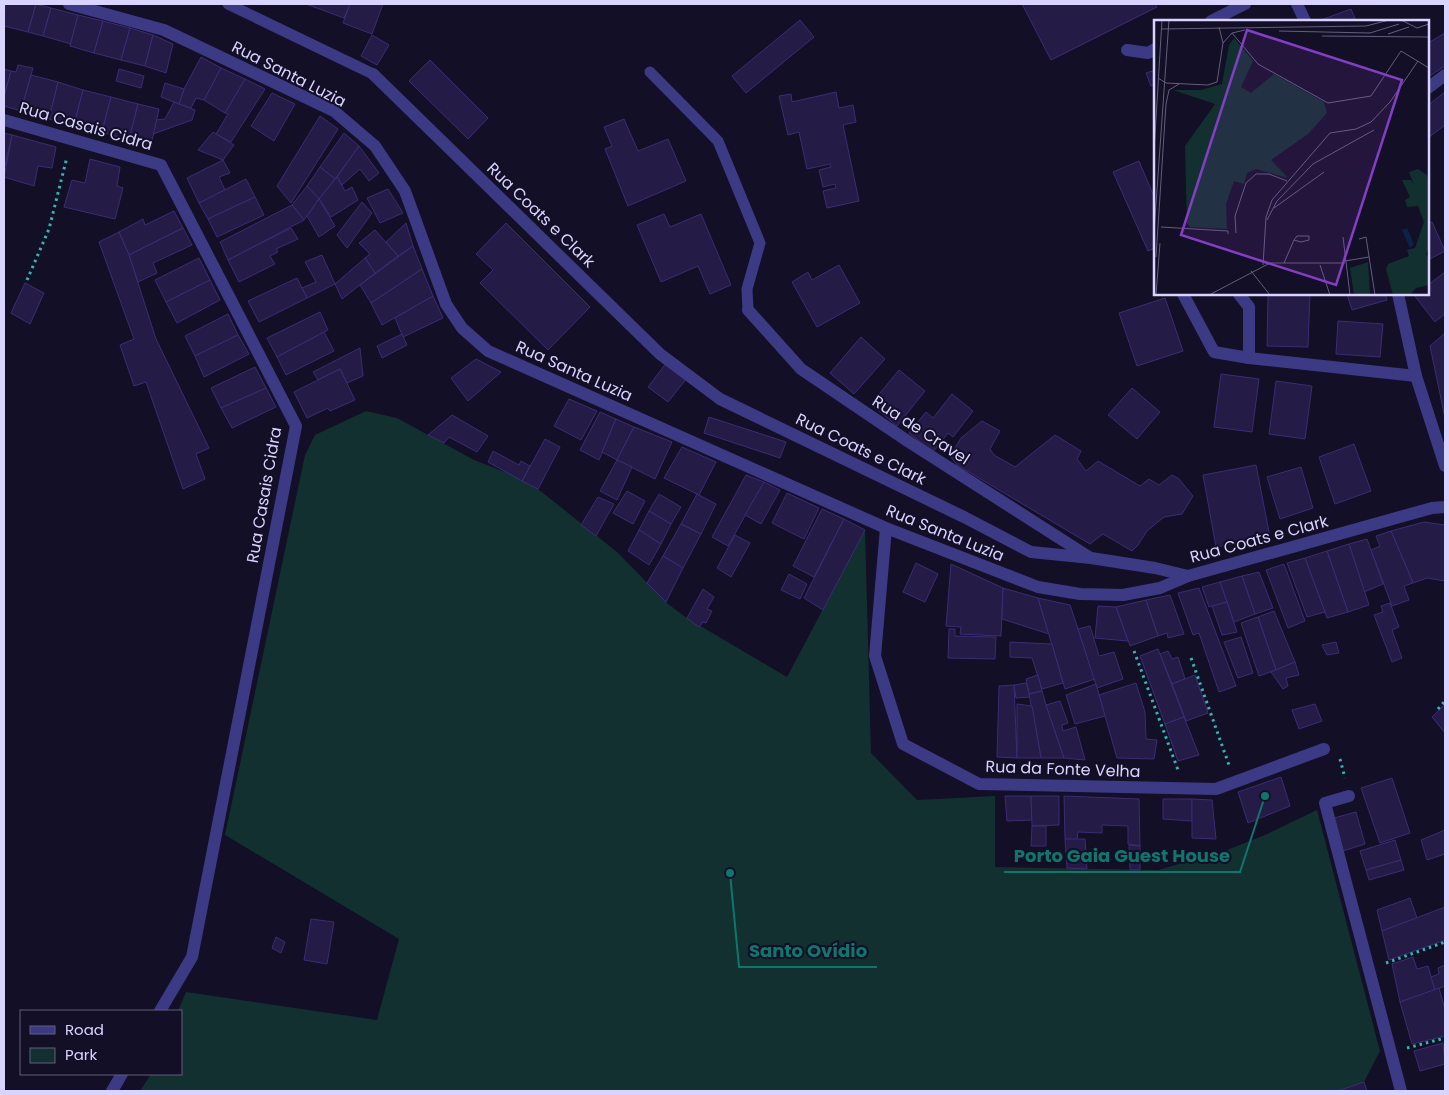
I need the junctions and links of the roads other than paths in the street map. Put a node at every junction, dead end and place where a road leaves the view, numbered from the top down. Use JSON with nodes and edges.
{"nodes":[{"id":1,"x":68,"y":4,"type":"edge"},
{"id":2,"x":228,"y":4,"type":"edge"},
{"id":3,"x":1245,"y":4,"type":"edge"},
{"id":4,"x":1297,"y":4,"type":"edge"},
{"id":5,"x":1213,"y":20,"type":"edge"},
{"id":6,"x":1305,"y":20,"type":"edge"},
{"id":7,"x":1127,"y":50,"type":"dead end"},
{"id":8,"x":1154,"y":50,"type":"edge"},
{"id":9,"x":650,"y":72,"type":"dead end"},
{"id":10,"x":374,"y":74,"type":"joint"},
{"id":11,"x":1445,"y":75,"type":"edge"},
{"id":12,"x":1429,"y":87,"type":"edge"},
{"id":13,"x":4,"y":120,"type":"edge"},
{"id":14,"x":1184,"y":295,"type":"edge"},
{"id":15,"x":1240,"y":295,"type":"edge"},
{"id":16,"x":1398,"y":295,"type":"edge"},
{"id":17,"x":748,"y":310,"type":"joint"},
{"id":18,"x":1249,"y":358,"type":"junction"},
{"id":19,"x":1416,"y":376,"type":"junction"},
{"id":20,"x":1445,"y":466,"type":"edge"},
{"id":21,"x":1445,"y":507,"type":"edge"},
{"id":22,"x":886,"y":528,"type":"junction"},
{"id":23,"x":1091,"y":558,"type":"junction"},
{"id":24,"x":1188,"y":576,"type":"junction"},
{"id":25,"x":1324,"y":749,"type":"dead end"},
{"id":26,"x":1349,"y":796,"type":"dead end"},
{"id":27,"x":161,"y":1010,"type":"edge"},
{"id":28,"x":121,"y":1075,"type":"edge"},
{"id":29,"x":112,"y":1091,"type":"edge"},
{"id":30,"x":1401,"y":1091,"type":"edge"}],
"edges":[{"from":1,"to":22,"type":"street","name":"Rua Santa Luzia"},
{"from":2,"to":10,"type":"lane"},
{"from":3,"to":5,"type":"street"},
{"from":4,"to":6,"type":"street"},
{"from":7,"to":8,"type":"street"},
{"from":9,"to":17,"type":"lane"},
{"from":10,"to":23,"type":"street","name":"Rua Coats e Clark"},
{"from":11,"to":12,"type":"street"},
{"from":13,"to":27,"type":"street","name":"Rua Casais Cidra"},
{"from":14,"to":18,"type":"street"},
{"from":15,"to":18,"type":"street"},
{"from":16,"to":19,"type":"street"},
{"from":17,"to":23,"type":"street","name":"Rua de Cravel"},
{"from":18,"to":19,"type":"street"},
{"from":19,"to":20,"type":"street"},
{"from":21,"to":24,"type":"street","name":"Rua Coats e Clark"},
{"from":22,"to":24,"type":"street","name":"Rua Santa Luzia"},
{"from":22,"to":25,"type":"street","name":"Rua da Fonte Velha"},
{"from":23,"to":24,"type":"street","name":"Rua Coats e Clark"},
{"from":26,"to":30,"type":"street"},
{"from":28,"to":29,"type":"street"}]}
